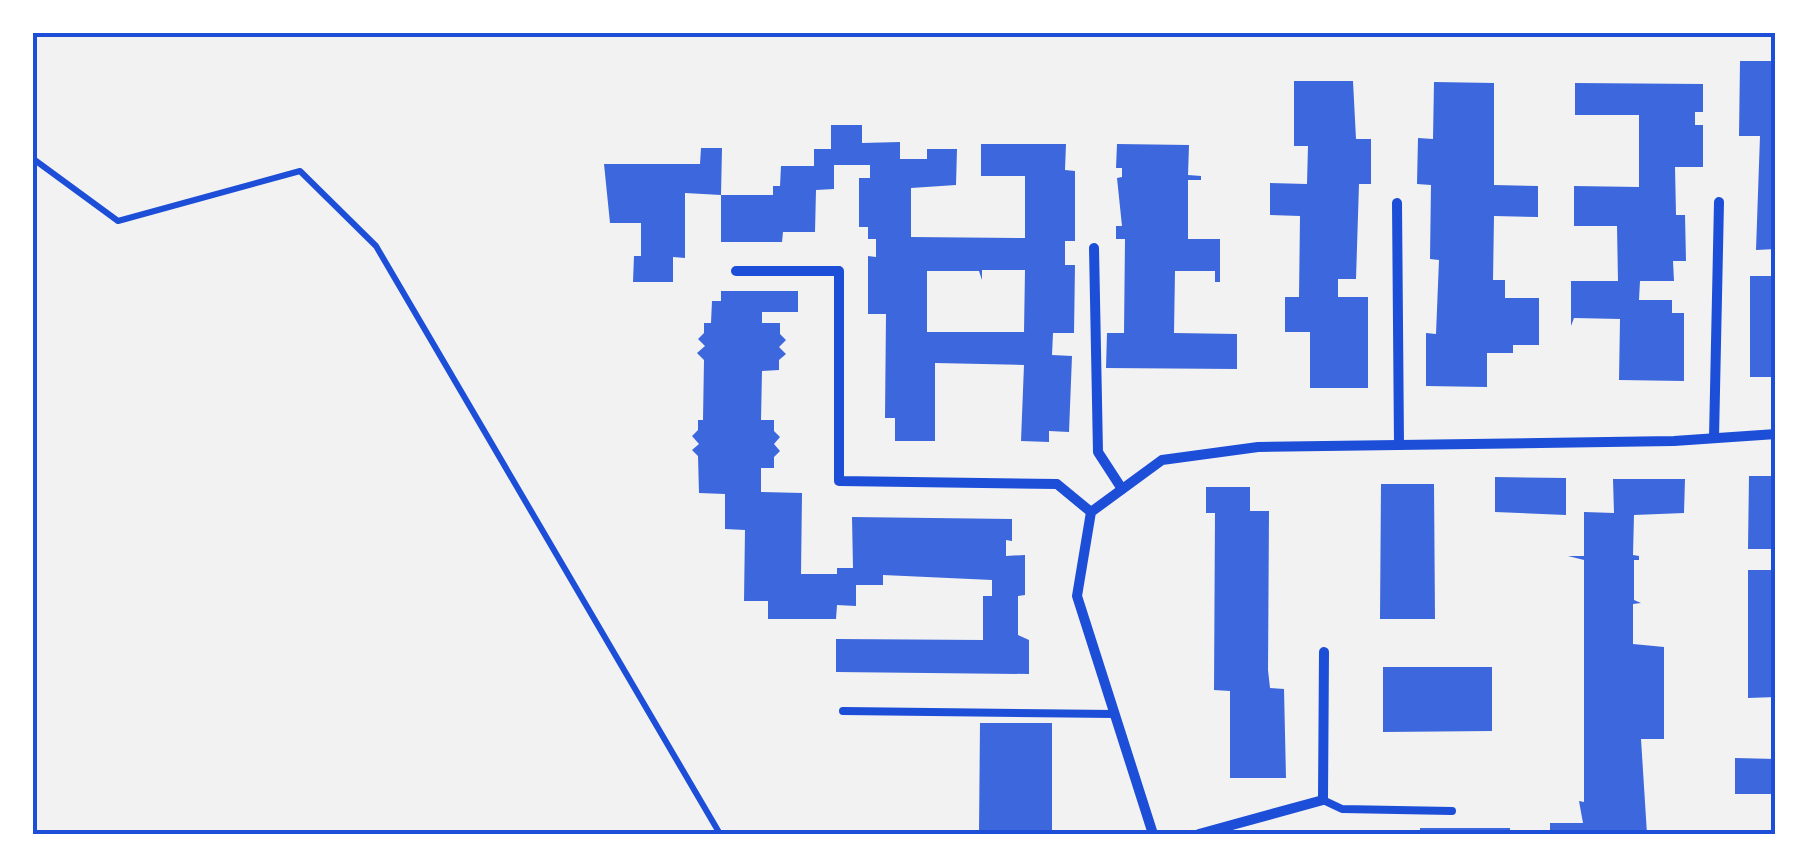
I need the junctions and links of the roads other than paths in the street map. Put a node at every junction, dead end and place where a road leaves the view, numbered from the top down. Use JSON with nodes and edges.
{"nodes":[{"id":1,"x":1719,"y":202,"type":"dead end"},
{"id":2,"x":1396,"y":203,"type":"dead end"},
{"id":3,"x":1094,"y":248,"type":"dead end"},
{"id":4,"x":736,"y":271,"type":"dead end"},
{"id":5,"x":1776,"y":434,"type":"edge"},
{"id":6,"x":1714,"y":438,"type":"junction"},
{"id":7,"x":1399,"y":445,"type":"junction"},
{"id":8,"x":1122,"y":489,"type":"junction"},
{"id":9,"x":1092,"y":512,"type":"junction"},
{"id":10,"x":1324,"y":652,"type":"dead end"},
{"id":11,"x":843,"y":711,"type":"dead end"},
{"id":12,"x":1115,"y":714,"type":"junction"},
{"id":13,"x":1323,"y":800,"type":"junction"},
{"id":14,"x":1452,"y":811,"type":"dead end"},
{"id":15,"x":1153,"y":834,"type":"edge"},
{"id":16,"x":1199,"y":834,"type":"edge"}],
"edges":[{"from":1,"to":6,"type":"street"},
{"from":2,"to":7,"type":"street"},
{"from":3,"to":8,"type":"street"},
{"from":4,"to":9,"type":"street"},
{"from":5,"to":6,"type":"street"},
{"from":6,"to":7,"type":"street"},
{"from":7,"to":8,"type":"street"},
{"from":8,"to":9,"type":"street"},
{"from":9,"to":12,"type":"street"},
{"from":10,"to":13,"type":"street"},
{"from":11,"to":12,"type":"lane"},
{"from":12,"to":15,"type":"street"},
{"from":13,"to":14,"type":"lane"},
{"from":13,"to":16,"type":"street"}]}
